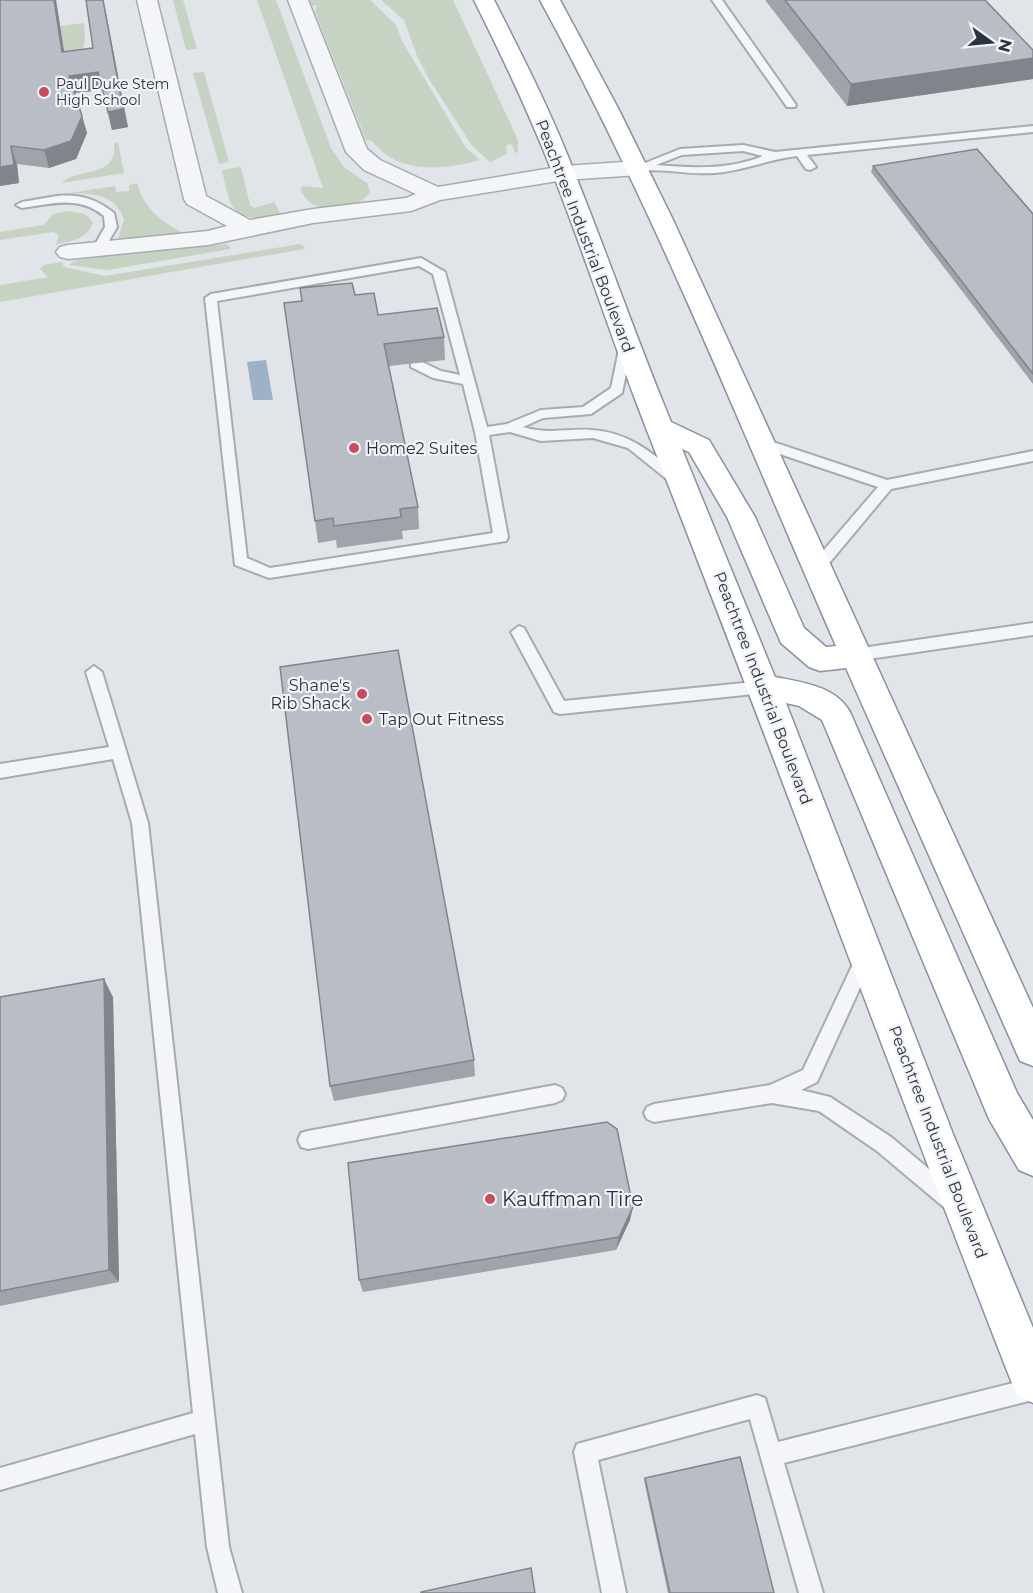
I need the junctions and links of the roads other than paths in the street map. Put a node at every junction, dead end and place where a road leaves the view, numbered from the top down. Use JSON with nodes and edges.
{"nodes":[{"id":1,"x":147,"y":0,"type":"edge"},
{"id":2,"x":298,"y":0,"type":"edge"},
{"id":3,"x":484,"y":0,"type":"edge"},
{"id":4,"x":550,"y":0,"type":"edge"},
{"id":5,"x":717,"y":0,"type":"edge"},
{"id":6,"x":791,"y":105,"type":"dead end"},
{"id":7,"x":1033,"y":129,"type":"edge"},
{"id":8,"x":799,"y":151,"type":"junction"},
{"id":9,"x":775,"y":154,"type":"junction"},
{"id":10,"x":372,"y":165,"type":"junction"},
{"id":11,"x":810,"y":167,"type":"dead end"},
{"id":12,"x":639,"y":168,"type":"junction"},
{"id":13,"x":564,"y":173,"type":"junction"},
{"id":14,"x":435,"y":194,"type":"junction"},
{"id":15,"x":294,"y":197,"type":"dead end"},
{"id":16,"x":22,"y":206,"type":"dead end"},
{"id":17,"x":362,"y":210,"type":"junction"},
{"id":18,"x":313,"y":216,"type":"junction"},
{"id":19,"x":247,"y":228,"type":"junction"},
{"id":20,"x":99,"y":248,"type":"junction"},
{"id":21,"x":68,"y":252,"type":"dead end"},
{"id":22,"x":450,"y":312,"type":"junction"},
{"id":23,"x":435,"y":318,"type":"edge"},
{"id":24,"x":626,"y":345,"type":"junction"},
{"id":25,"x":416,"y":363,"type":"edge"},
{"id":26,"x":468,"y":381,"type":"junction"},
{"id":27,"x":659,"y":427,"type":"junction"},
{"id":28,"x":510,"y":428,"type":"junction"},
{"id":29,"x":482,"y":432,"type":"junction"},
{"id":30,"x":760,"y":443,"type":"junction"},
{"id":31,"x":1033,"y":456,"type":"edge"},
{"id":32,"x":682,"y":484,"type":"junction"},
{"id":33,"x":888,"y":485,"type":"junction"},
{"id":34,"x":816,"y":569,"type":"junction"},
{"id":35,"x":1033,"y":629,"type":"edge"},
{"id":36,"x":519,"y":632,"type":"dead end"},
{"id":37,"x":855,"y":655,"type":"junction"},
{"id":38,"x":94,"y":672,"type":"dead end"},
{"id":39,"x":764,"y":687,"type":"junction"},
{"id":40,"x":118,"y":752,"type":"junction"},
{"id":41,"x":0,"y":771,"type":"edge"},
{"id":42,"x":866,"y":954,"type":"junction"},
{"id":43,"x":1033,"y":1049,"type":"edge"},
{"id":44,"x":555,"y":1094,"type":"dead end"},
{"id":45,"x":772,"y":1094,"type":"junction"},
{"id":46,"x":654,"y":1113,"type":"dead end"},
{"id":47,"x":308,"y":1140,"type":"dead end"},
{"id":48,"x":1033,"y":1157,"type":"edge"},
{"id":49,"x":966,"y":1214,"type":"junction"},
{"id":50,"x":1033,"y":1381,"type":"edge"},
{"id":51,"x":1033,"y":1389,"type":"edge"},
{"id":52,"x":205,"y":1420,"type":"junction"},
{"id":53,"x":771,"y":1455,"type":"junction"},
{"id":54,"x":0,"y":1479,"type":"edge"},
{"id":55,"x":230,"y":1593,"type":"edge"},
{"id":56,"x":614,"y":1593,"type":"edge"},
{"id":57,"x":811,"y":1593,"type":"edge"}],
"edges":[{"from":1,"to":19,"type":"street"},
{"from":2,"to":10,"type":"street"},
{"from":3,"to":13,"type":"highway","name":"Peachtree Industrial Boulevard"},
{"from":4,"to":12,"type":"highway"},
{"from":5,"to":6,"type":"lane"},
{"from":7,"to":8,"type":"lane"},
{"from":8,"to":9,"type":"lane"},
{"from":8,"to":11,"type":"lane"},
{"from":9,"to":12,"type":"lane"},
{"from":9,"to":12,"type":"lane"},
{"from":10,"to":14,"type":"street"},
{"from":10,"to":17,"type":"street"},
{"from":12,"to":13,"type":"street"},
{"from":12,"to":30,"type":"highway"},
{"from":13,"to":14,"type":"street"},
{"from":13,"to":24,"type":"highway","name":"Peachtree Industrial Boulevard"},
{"from":14,"to":17,"type":"street"},
{"from":15,"to":18,"type":"street"},
{"from":16,"to":20,"type":"lane"},
{"from":17,"to":18,"type":"street"},
{"from":18,"to":19,"type":"street"},
{"from":19,"to":20,"type":"street"},
{"from":20,"to":21,"type":"street"},
{"from":22,"to":23,"type":"lane"},
{"from":22,"to":26,"type":"lane"},
{"from":22,"to":29,"type":"lane"},
{"from":24,"to":27,"type":"highway","name":"Peachtree Industrial Boulevard"},
{"from":24,"to":28,"type":"lane"},
{"from":25,"to":26,"type":"lane"},
{"from":26,"to":29,"type":"lane"},
{"from":27,"to":32,"type":"highway","name":"Peachtree Industrial Boulevard"},
{"from":27,"to":37,"type":"highway"},
{"from":28,"to":29,"type":"lane"},
{"from":28,"to":32,"type":"lane"},
{"from":30,"to":33,"type":"lane"},
{"from":30,"to":34,"type":"highway"},
{"from":31,"to":33,"type":"lane"},
{"from":32,"to":39,"type":"highway","name":"Peachtree Industrial Boulevard"},
{"from":33,"to":34,"type":"lane"},
{"from":34,"to":37,"type":"highway"},
{"from":35,"to":37,"type":"lane"},
{"from":36,"to":39,"type":"lane"},
{"from":37,"to":43,"type":"highway"},
{"from":38,"to":40,"type":"lane"},
{"from":39,"to":42,"type":"highway","name":"Peachtree Industrial Boulevard"},
{"from":39,"to":48,"type":"highway"},
{"from":40,"to":41,"type":"lane"},
{"from":40,"to":52,"type":"lane"},
{"from":42,"to":45,"type":"lane"},
{"from":42,"to":49,"type":"highway","name":"Peachtree Industrial Boulevard"},
{"from":44,"to":47,"type":"lane"},
{"from":45,"to":46,"type":"lane"},
{"from":45,"to":49,"type":"lane"},
{"from":49,"to":50,"type":"highway","name":"Peachtree Industrial Boulevard"},
{"from":51,"to":53,"type":"lane"},
{"from":52,"to":54,"type":"lane"},
{"from":52,"to":55,"type":"lane"},
{"from":53,"to":56,"type":"lane"},
{"from":53,"to":57,"type":"lane"}]}
